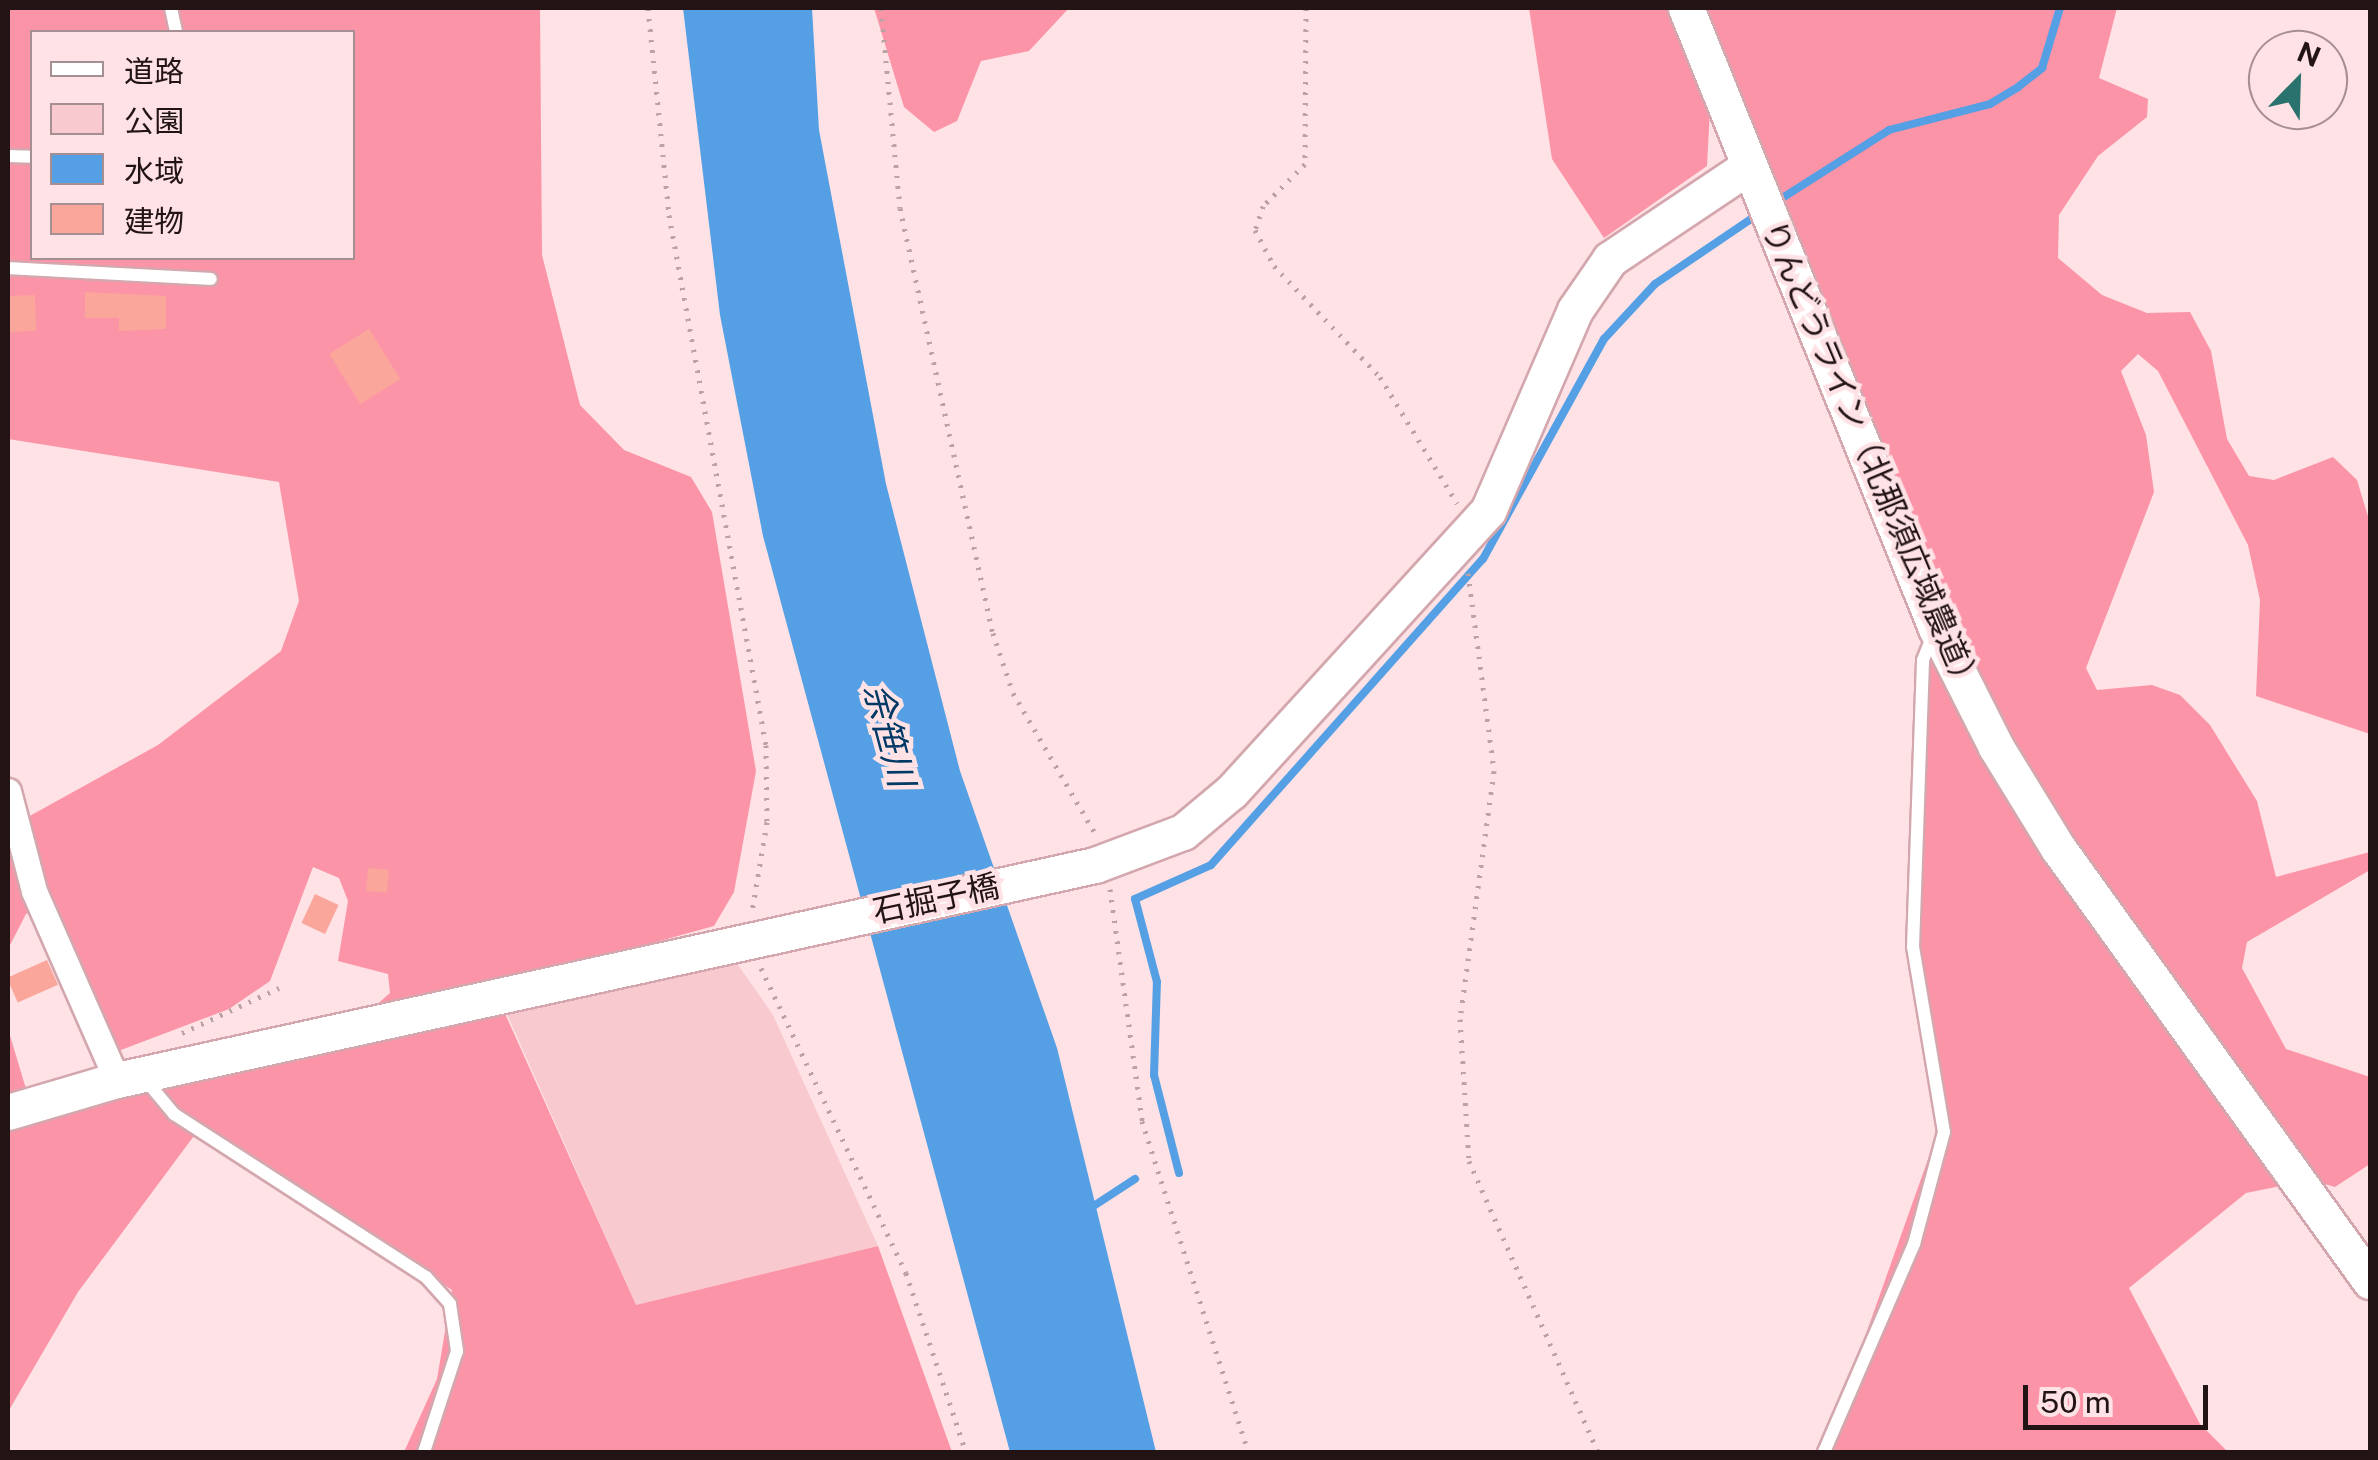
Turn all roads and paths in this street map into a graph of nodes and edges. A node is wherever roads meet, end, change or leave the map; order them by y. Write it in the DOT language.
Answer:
graph roads {
  1 [pos="648,8"];
  2 [pos="881,8"];
  3 [pos="1306,8"];
  4 [pos="1686,8"];
  5 [pos="1749,166"];
  6 [pos="8,268"];
  7 [pos="211,278"];
  8 [pos="1469,535"];
  9 [pos="1936,628"];
  10 [pos="8,791"];
  11 [pos="1100,863"];
  12 [pos="762,937"];
  13 [pos="278,988"];
  14 [pos="166,1040"];
  15 [pos="129,1077"];
  16 [pos="8,1112"];
  17 [pos="2370,1281"];
  18 [pos="424,1452"];
  19 [pos="966,1452"];
  20 [pos="1248,1452"];
  21 [pos="1598,1452"];
  22 [pos="1824,1452"];
  1 -- 12 [label="path"];
  2 -- 11 [label="path"];
  3 -- 8 [label="path"];
  4 -- 5 [label="street, りんどうライン（北那須広域農道）"];
  5 -- 8 [label="street, 石掘子橋"];
  5 -- 9 [label="street, りんどうライン（北那須広域農道）"];
  6 -- 7 [label="lane"];
  8 -- 11 [label="street, 石掘子橋"];
  8 -- 21 [label="path"];
  9 -- 17 [label="street, りんどうライン（北那須広域農道）"];
  9 -- 22 [label="lane"];
  10 -- 15 [label="street"];
  11 -- 12 [label="street, 石掘子橋"];
  11 -- 20 [label="path"];
  12 -- 15 [label="street, 石掘子橋"];
  12 -- 19 [label="path"];
  13 -- 14 [label="path"];
  15 -- 16 [label="street, 石掘子橋"];
  15 -- 18 [label="lane"];
}
